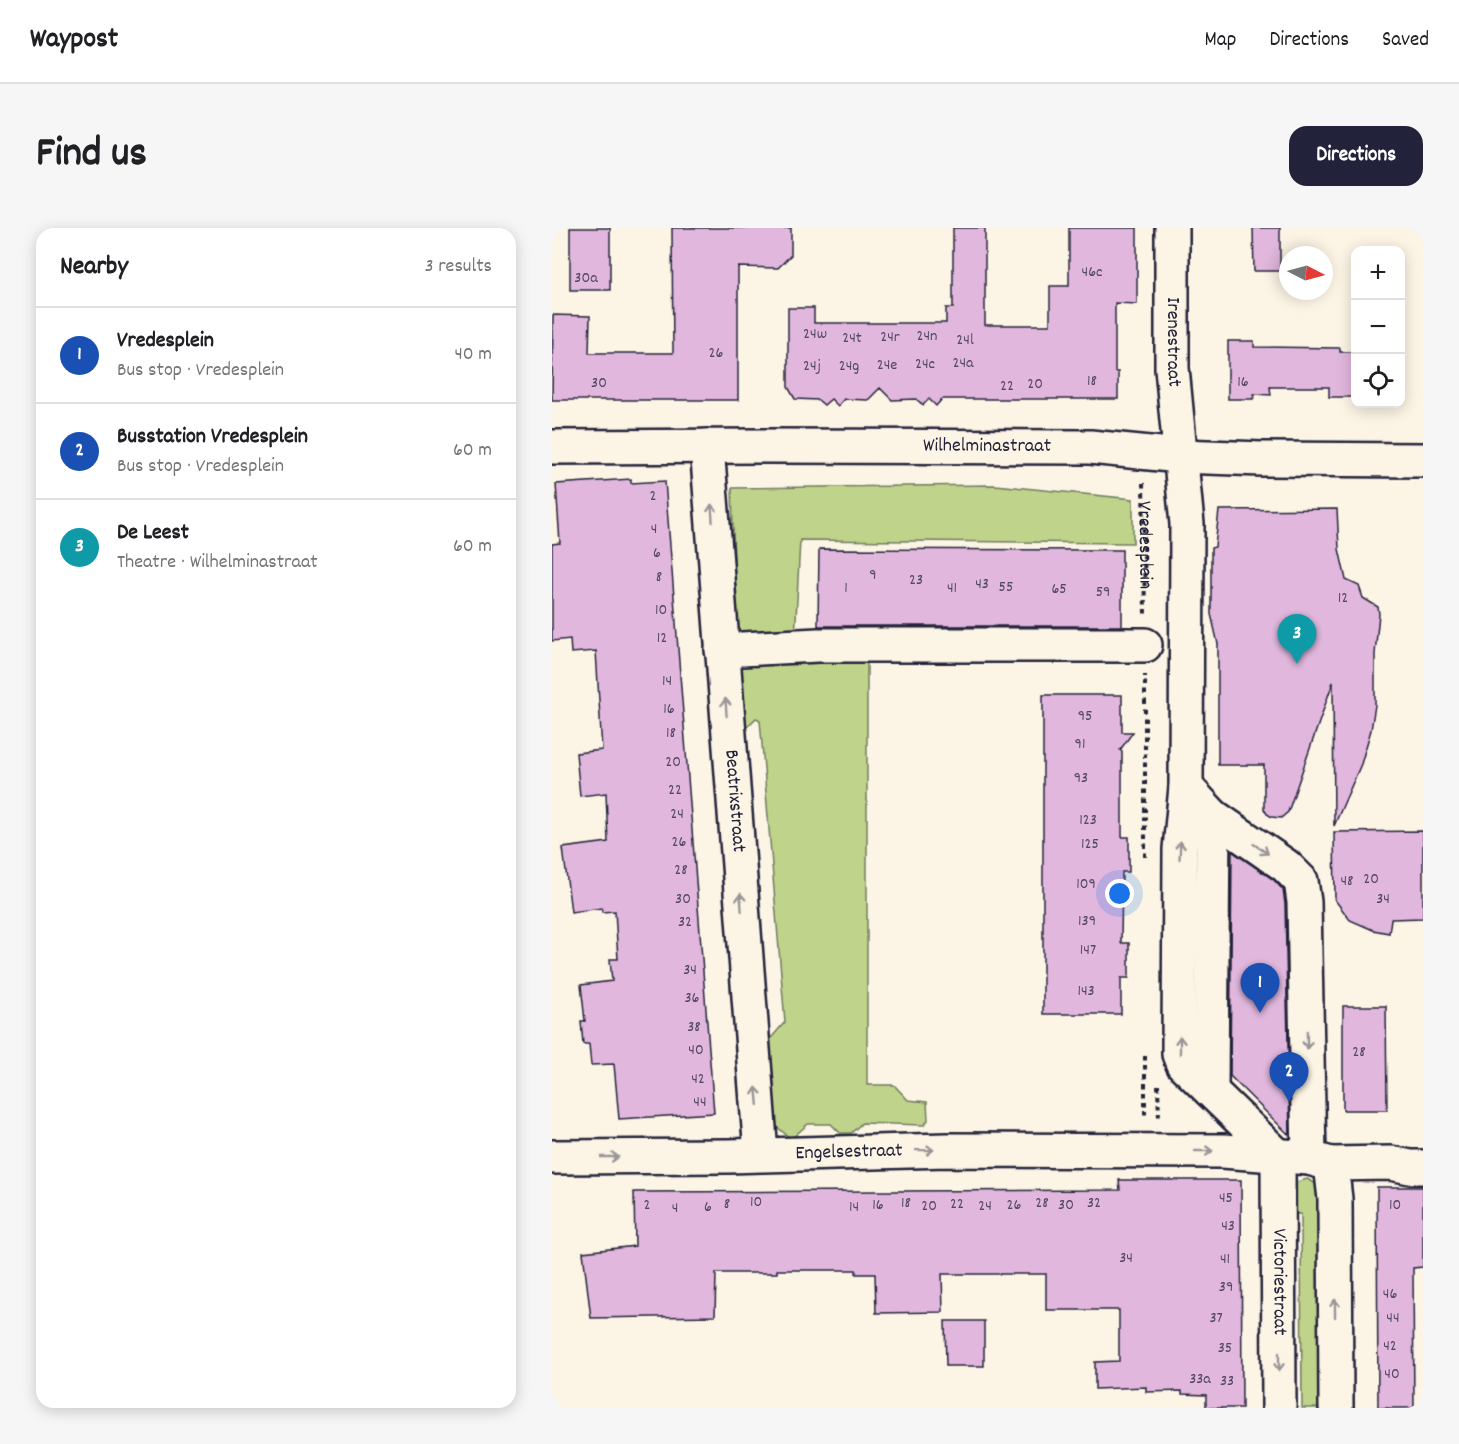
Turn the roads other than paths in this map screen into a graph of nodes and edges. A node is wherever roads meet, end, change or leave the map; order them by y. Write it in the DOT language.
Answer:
graph roads {
  1 [pos="1172,228"];
  2 [pos="707,446"];
  3 [pos="552,447"];
  4 [pos="1180,456"];
  5 [pos="1423,460"];
  6 [pos="1145,645"];
  7 [pos="722,650"];
  8 [pos="1186,787"];
  9 [pos="1213,816"];
  10 [pos="1211,1090"];
  11 [pos="761,1154"];
  12 [pos="552,1157"];
  13 [pos="1306,1160"];
  14 [pos="1423,1167"];
  15 [pos="1279,1408"];
  16 [pos="1336,1408"];
  1 -- 4 [label="street, Irenestraat"];
  2 -- 3 [label="street, Wilhelminastraat"];
  2 -- 4 [label="street, Wilhelminastraat"];
  7 -- 2 [label="street, Beatrixstraat, one-way"];
  4 -- 5 [label="street, Wilhelminastraat"];
  4 -- 8 [label="street"];
  6 -- 7 [label="street"];
  11 -- 7 [label="street, Beatrixstraat, one-way"];
  8 -- 9 [label="street"];
  10 -- 8 [label="street, one-way"];
  9 -- 10 [label="street"];
  9 -- 13 [label="street, one-way"];
  10 -- 13 [label="street"];
  12 -- 11 [label="street, Engelsestraat, one-way"];
  11 -- 13 [label="street, Engelsestraat, one-way"];
  13 -- 14 [label="street"];
  13 -- 15 [label="street, Victoriestraat, one-way"];
  16 -- 13 [label="street, one-way"];
}
